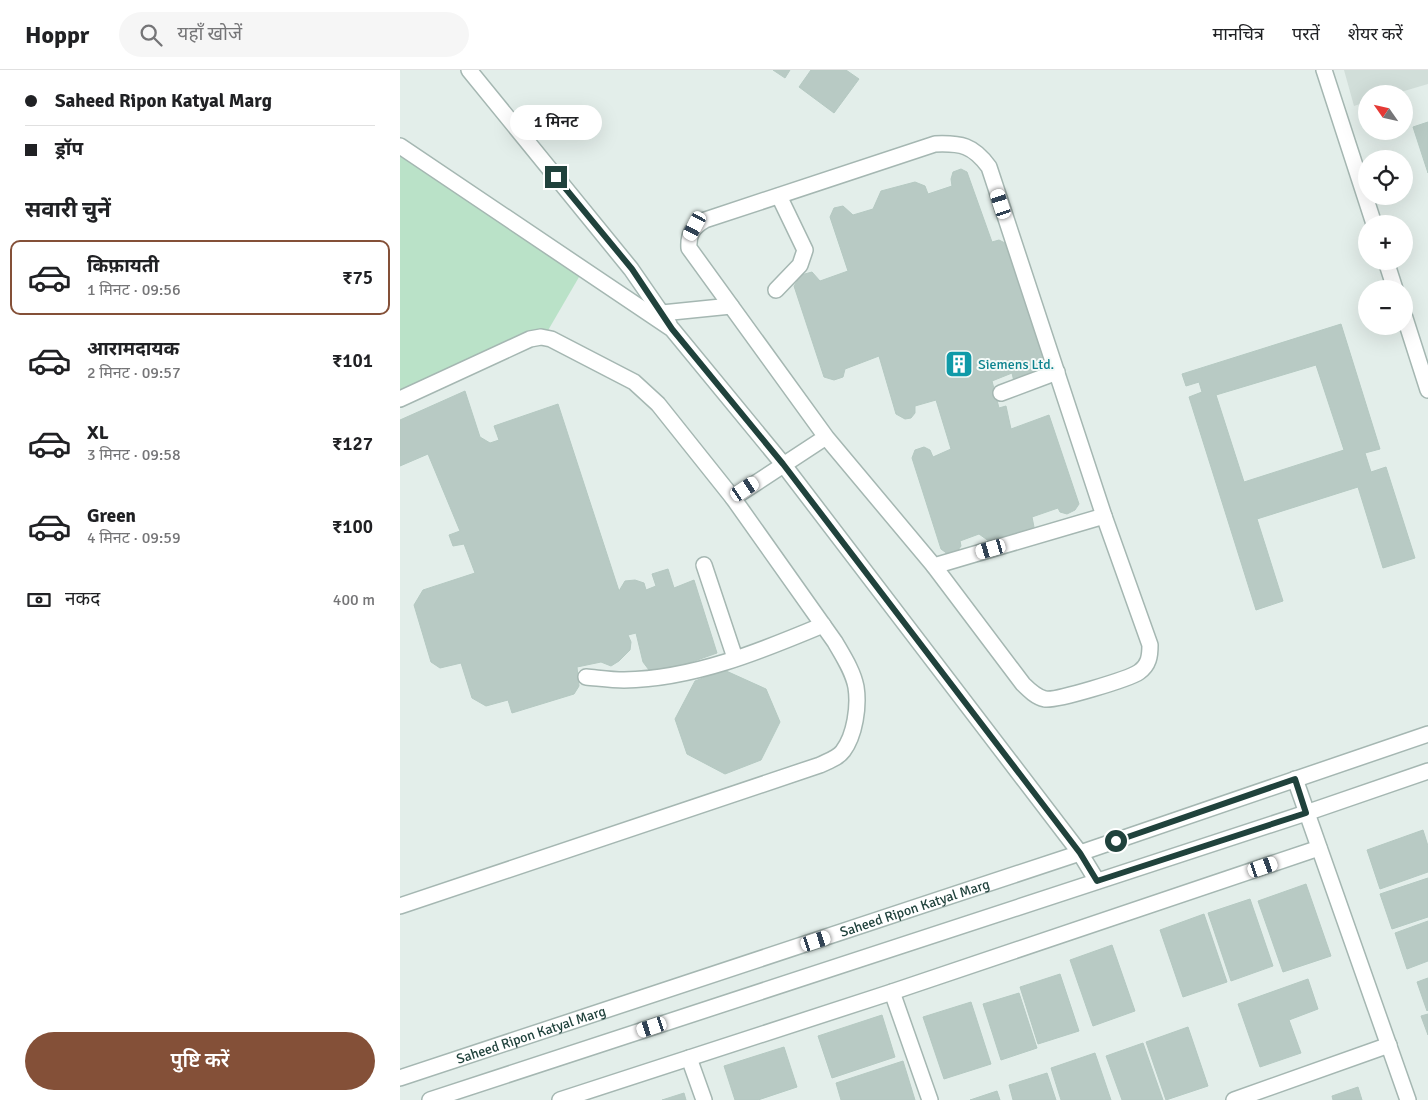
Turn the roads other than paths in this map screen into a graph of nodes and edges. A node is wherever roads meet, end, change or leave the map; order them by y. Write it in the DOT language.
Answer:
graph roads {
  1 [pos="469,70"];
  2 [pos="1324,70"];
  3 [pos="400,146"];
  4 [pos="779,196"];
  5 [pos="1371,215"];
  6 [pos="776,290"];
  7 [pos="731,306"];
  8 [pos="662,313"];
  9 [pos="672,329"];
  10 [pos="1410,335"];
  11 [pos="1057,372"];
  12 [pos="1428,390"];
  13 [pos="1001,393"];
  14 [pos="400,399"];
  15 [pos="826,437"];
  16 [pos="783,464"];
  17 [pos="733,498"];
  18 [pos="1104,516"];
  19 [pos="704,565"];
  20 [pos="934,566"];
  21 [pos="823,625"];
  22 [pos="736,658"];
  23 [pos="586,677"];
  24 [pos="1428,734"];
  25 [pos="1428,771"];
  26 [pos="1295,779"];
  27 [pos="1306,813"];
  28 [pos="1319,848"];
  29 [pos="1080,853"];
  30 [pos="1097,881"];
  31 [pos="400,906"];
  32 [pos="892,992"];
  33 [pos="1389,1045"];
  34 [pos="689,1058"];
  35 [pos="400,1078"];
  36 [pos="430,1100"];
  37 [pos="560,1100"];
  38 [pos="704,1100"];
  39 [pos="930,1100"];
  40 [pos="1234,1100"];
  41 [pos="1408,1100"];
  1 -- 8 [label="street"];
  2 -- 5 [label="street"];
  3 -- 9 [label="street"];
  4 -- 6 [label="street"];
  4 -- 7 [label="street"];
  4 -- 11 [label="street"];
  7 -- 8 [label="street"];
  7 -- 15 [label="street"];
  8 -- 9 [label="street"];
  9 -- 16 [label="street"];
  10 -- 12 [label="street"];
  11 -- 13 [label="street"];
  11 -- 18 [label="street"];
  14 -- 17 [label="street"];
  15 -- 16 [label="street"];
  15 -- 20 [label="street"];
  16 -- 17 [label="street"];
  16 -- 29 [label="street"];
  17 -- 21 [label="street"];
  18 -- 20 [label="street"];
  18 -- 20 [label="street"];
  19 -- 22 [label="street"];
  21 -- 22 [label="street"];
  21 -- 31 [label="street"];
  22 -- 23 [label="street"];
  24 -- 26 [label="street, Saheed Ripon Katyal Marg"];
  25 -- 27 [label="street"];
  26 -- 27 [label="street"];
  26 -- 29 [label="street, Saheed Ripon Katyal Marg"];
  27 -- 28 [label="street"];
  27 -- 30 [label="street"];
  28 -- 32 [label="street"];
  28 -- 33 [label="street"];
  29 -- 30 [label="street"];
  29 -- 35 [label="street, Saheed Ripon Katyal Marg"];
  30 -- 36 [label="street"];
  32 -- 34 [label="street"];
  32 -- 39 [label="street"];
  33 -- 40 [label="street"];
  33 -- 41 [label="street"];
  34 -- 37 [label="street"];
  34 -- 38 [label="street"];
}
